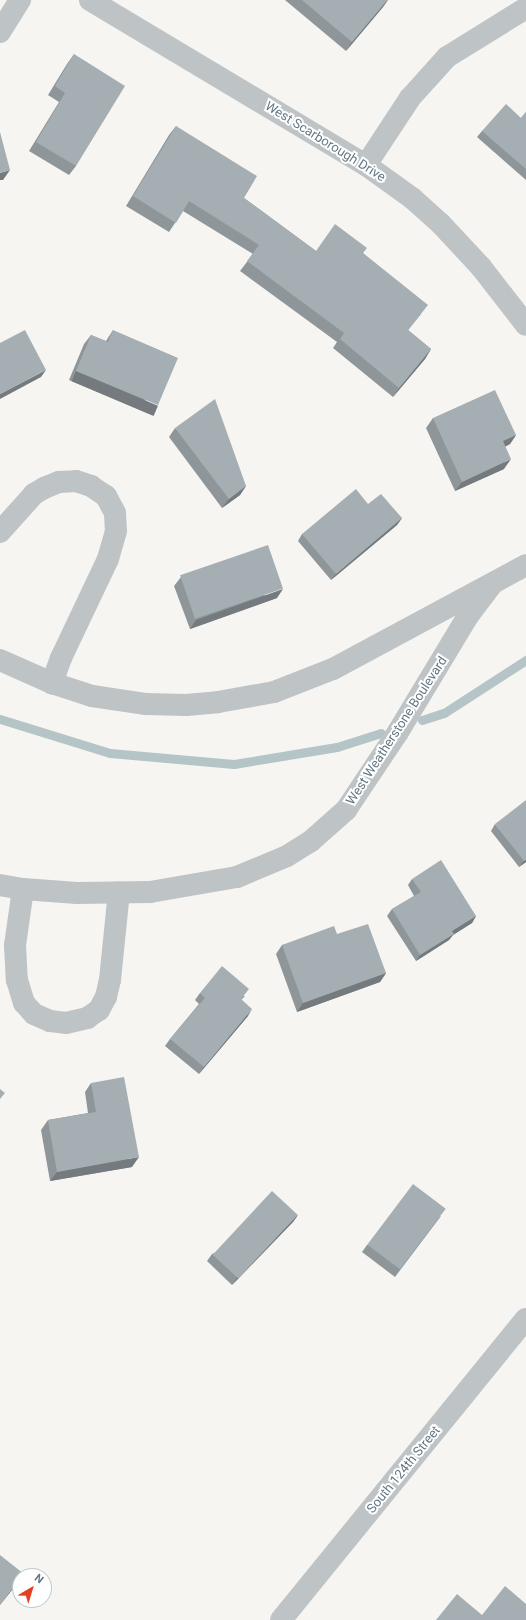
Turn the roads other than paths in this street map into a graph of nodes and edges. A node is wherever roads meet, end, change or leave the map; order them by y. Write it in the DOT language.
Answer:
graph roads {
  1 [pos="20,0"];
  2 [pos="90,0"];
  3 [pos="526,8"];
  4 [pos="0,32"];
  5 [pos="366,165"];
  6 [pos="526,325"];
  7 [pos="0,532"];
  8 [pos="526,565"];
  9 [pos="491,584"];
  10 [pos="0,660"];
  11 [pos="52,683"];
  12 [pos="0,884"];
  13 [pos="23,889"];
  14 [pos="119,892"];
  15 [pos="526,1319"];
  16 [pos="281,1620"];
  1 -- 4 [label="street"];
  2 -- 5 [label="street, West Scarborough Drive"];
  3 -- 5 [label="street"];
  5 -- 6 [label="street, West Scarborough Drive"];
  7 -- 11 [label="street"];
  8 -- 9 [label="street, West Weatherstone Boulevard"];
  9 -- 11 [label="street, West Weatherstone Boulevard"];
  9 -- 14 [label="street, West Weatherstone Boulevard"];
  10 -- 11 [label="street, West Weatherstone Boulevard"];
  12 -- 13 [label="street, West Weatherstone Boulevard"];
  13 -- 14 [label="street, West Weatherstone Boulevard"];
  13 -- 14 [label="street"];
  15 -- 16 [label="street, South 124th Street"];
}
